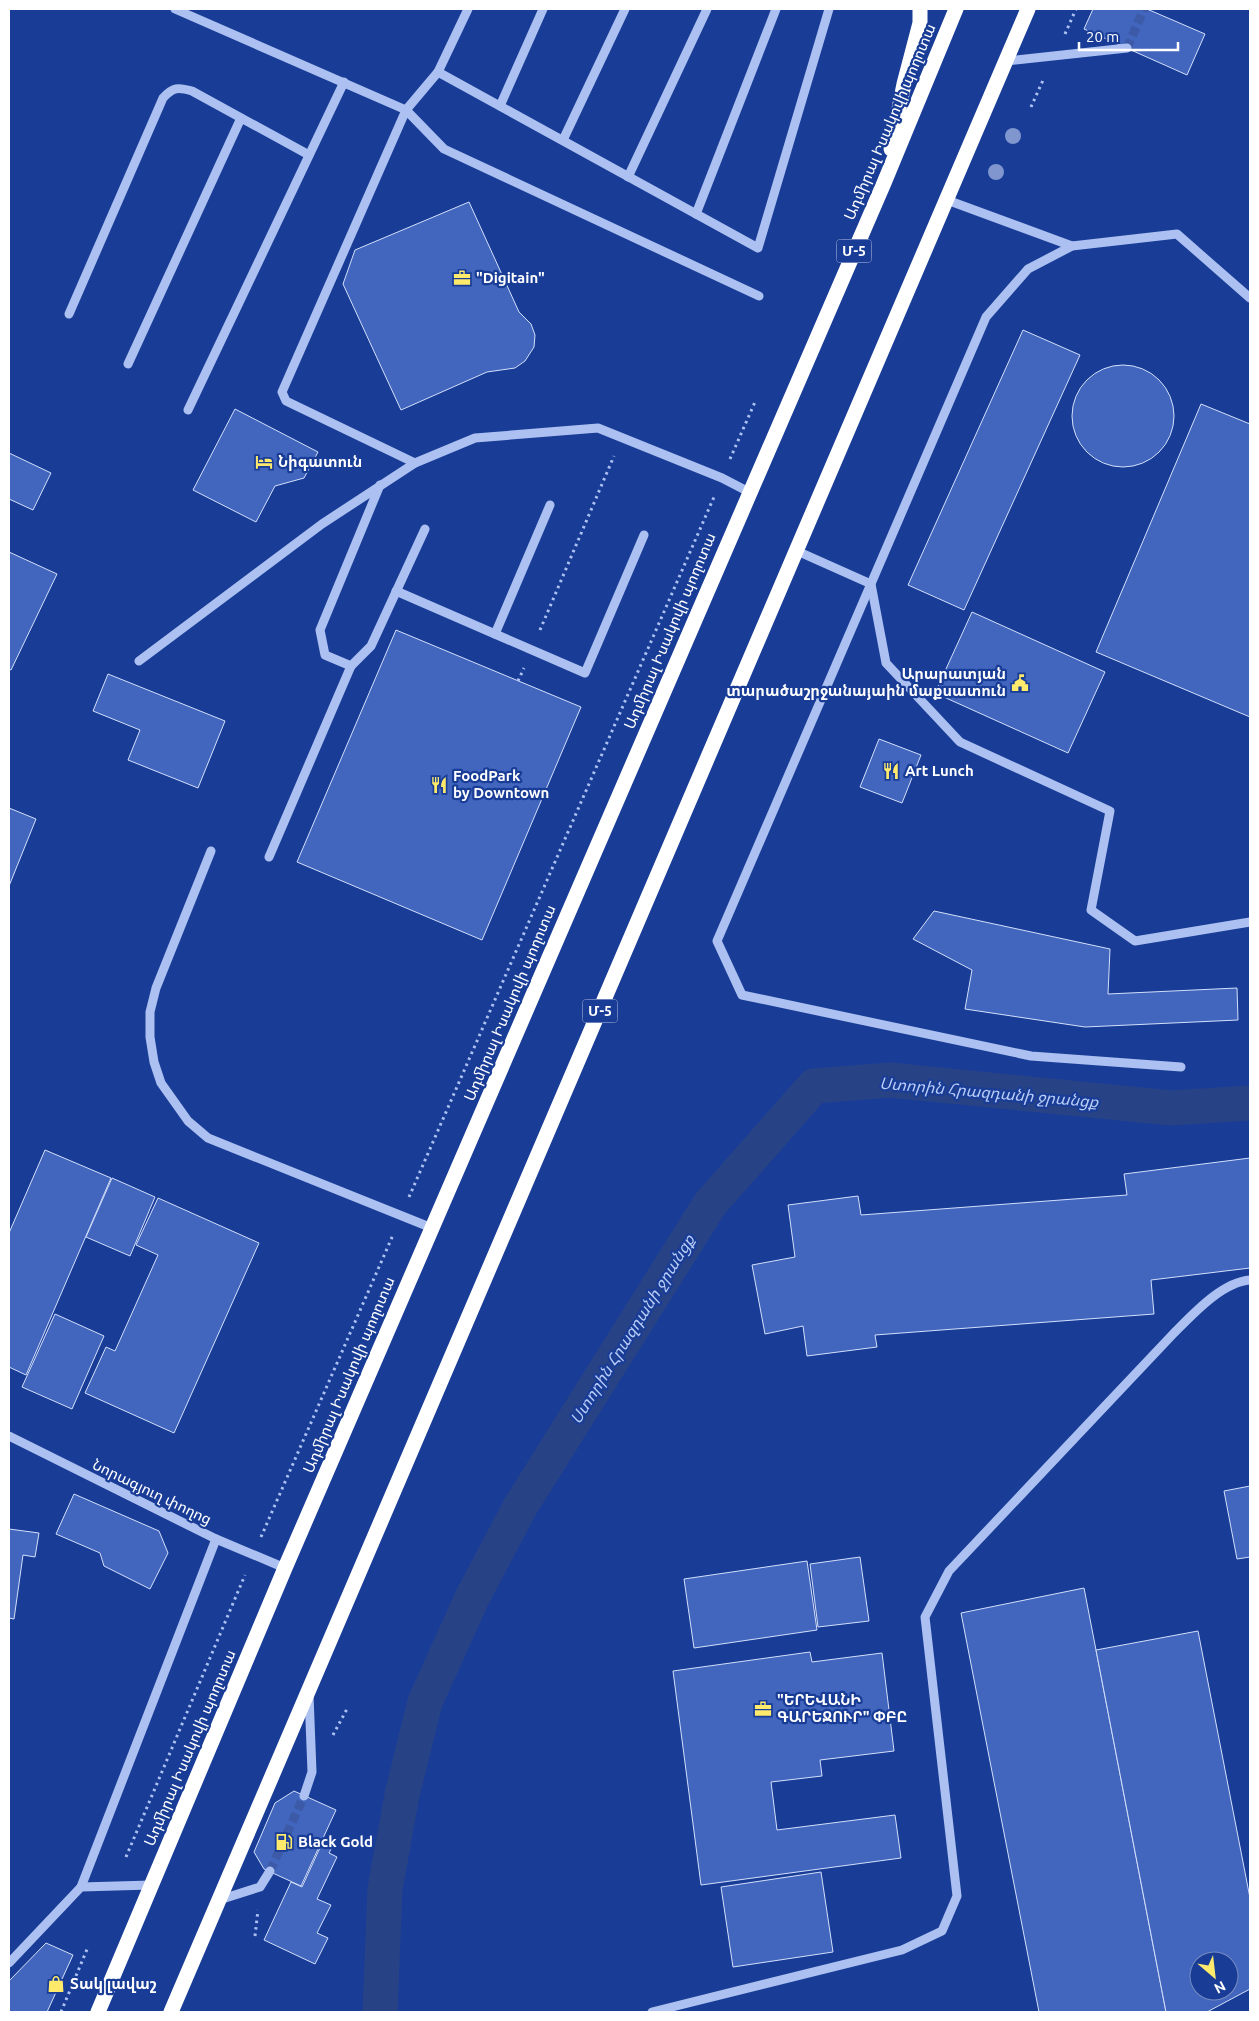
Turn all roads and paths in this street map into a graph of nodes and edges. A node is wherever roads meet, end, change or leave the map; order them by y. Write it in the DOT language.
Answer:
graph roads {
  1 [pos="174,9"];
  2 [pos="468,9"];
  3 [pos="543,9"];
  4 [pos="625,9"];
  5 [pos="707,9"];
  6 [pos="776,9"];
  7 [pos="829,9"];
  8 [pos="920,9"];
  9 [pos="956,9"];
  10 [pos="1028,9"];
  11 [pos="1126,48"];
  12 [pos="1006,61"];
  13 [pos="438,72"];
  14 [pos="344,82"];
  15 [pos="500,106"];
  16 [pos="406,110"];
  17 [pos="241,118"];
  18 [pos="563,140"];
  19 [pos="309,155"];
  20 [pos="628,177"];
  21 [pos="884,183"];
  22 [pos="947,200"];
  23 [pos="696,214"];
  24 [pos="1072,246"];
  25 [pos="759,296"];
  26 [pos="1250,298"];
  27 [pos="69,314"];
  28 [pos="128,364"];
  29 [pos="755,402"];
  30 [pos="188,410"];
  31 [pos="415,462"];
  32 [pos="609,468"];
  33 [pos="722,478"];
  34 [pos="380,485"];
  35 [pos="749,492"];
  36 [pos="550,505"];
  37 [pos="425,529"];
  38 [pos="644,535"];
  39 [pos="797,551"];
  40 [pos="871,584"];
  41 [pos="396,591"];
  42 [pos="495,634"];
  43 [pos="532,650"];
  44 [pos="140,662"];
  45 [pos="351,666"];
  46 [pos="518,681"];
  47 [pos="211,851"];
  48 [pos="269,857"];
  49 [pos="1250,922"];
  50 [pos="1181,1067"];
  51 [pos="401,1216"];
  52 [pos="432,1228"];
  53 [pos="1250,1280"];
  54 [pos="9,1436"];
  55 [pos="216,1539"];
  56 [pos="254,1554"];
  57 [pos="285,1568"];
  58 [pos="309,1689"];
  59 [pos="304,1796"];
  60 [pos="126,1857"];
  61 [pos="270,1871"];
  62 [pos="151,1885"];
  63 [pos="81,1887"];
  64 [pos="218,1900"];
  65 [pos="88,1947"];
  66 [pos="9,1962"];
  67 [pos="61,2012"];
  68 [pos="98,2012"];
  69 [pos="171,2012"];
  70 [pos="652,2012"];
  1 -- 14 [label="street"];
  2 -- 13 [label="street"];
  3 -- 15 [label="street"];
  4 -- 18 [label="street"];
  5 -- 20 [label="street"];
  6 -- 23 [label="street"];
  7 -- 23 [label="street"];
  8 -- 21 [label="highway"];
  9 -- 21 [label="highway, Ադմիրալ Իսակովի պողոտա / Մ-5"];
  10 -- 12 [label="highway, Մ-5"];
  11 -- 12 [label="street"];
  12 -- 22 [label="highway, Մ-5"];
  13 -- 15 [label="street"];
  13 -- 16 [label="street"];
  14 -- 16 [label="street"];
  14 -- 19 [label="street"];
  15 -- 18 [label="street"];
  16 -- 25 [label="street"];
  16 -- 31 [label="street"];
  17 -- 19 [label="street"];
  17 -- 27 [label="street"];
  17 -- 28 [label="street"];
  18 -- 20 [label="street"];
  19 -- 30 [label="street"];
  20 -- 23 [label="street"];
  21 -- 35 [label="highway, Ադմիրալ Իսակովի պողոտա / Մ-5"];
  22 -- 24 [label="street"];
  22 -- 39 [label="highway, Մ-5"];
  24 -- 26 [label="street"];
  24 -- 40 [label="street"];
  29 -- 33 [label="path"];
  31 -- 33 [label="street"];
  31 -- 34 [label="street"];
  32 -- 43 [label="path"];
  33 -- 35 [label="street"];
  33 -- 51 [label="path"];
  34 -- 44 [label="street"];
  34 -- 45 [label="street"];
  35 -- 52 [label="highway, Ադմիրալ Իսակովի պողոտա / Մ-5"];
  36 -- 42 [label="street"];
  37 -- 41 [label="street"];
  38 -- 43 [label="street"];
  39 -- 40 [label="street"];
  39 -- 58 [label="highway, Մ-5"];
  40 -- 49 [label="street"];
  40 -- 50 [label="street"];
  41 -- 42 [label="street"];
  41 -- 45 [label="street"];
  42 -- 43 [label="street"];
  43 -- 46 [label="path"];
  45 -- 48 [label="street"];
  47 -- 51 [label="street"];
  51 -- 52 [label="street"];
  51 -- 56 [label="path"];
  52 -- 57 [label="highway, Ադմիրալ Իսակովի պողոտա / Մ-5"];
  53 -- 70 [label="street"];
  54 -- 55 [label="street, Նորագյուղ փողոց"];
  55 -- 56 [label="street, Նորագյուղ փողոց"];
  55 -- 63 [label="street"];
  56 -- 57 [label="street, Նորագյուղ փողոց"];
  56 -- 60 [label="path"];
  57 -- 62 [label="highway, Ադմիրալ Իսակովի պողոտա / Մ-5"];
  58 -- 59 [label="street"];
  58 -- 64 [label="highway, Մ-5"];
  61 -- 64 [label="street"];
  62 -- 63 [label="street"];
  62 -- 68 [label="highway, Ադմիրալ Իսակովի պողոտա / Մ-5"];
  63 -- 66 [label="street"];
  64 -- 69 [label="highway, Մ-5"];
  65 -- 67 [label="path"];
}
